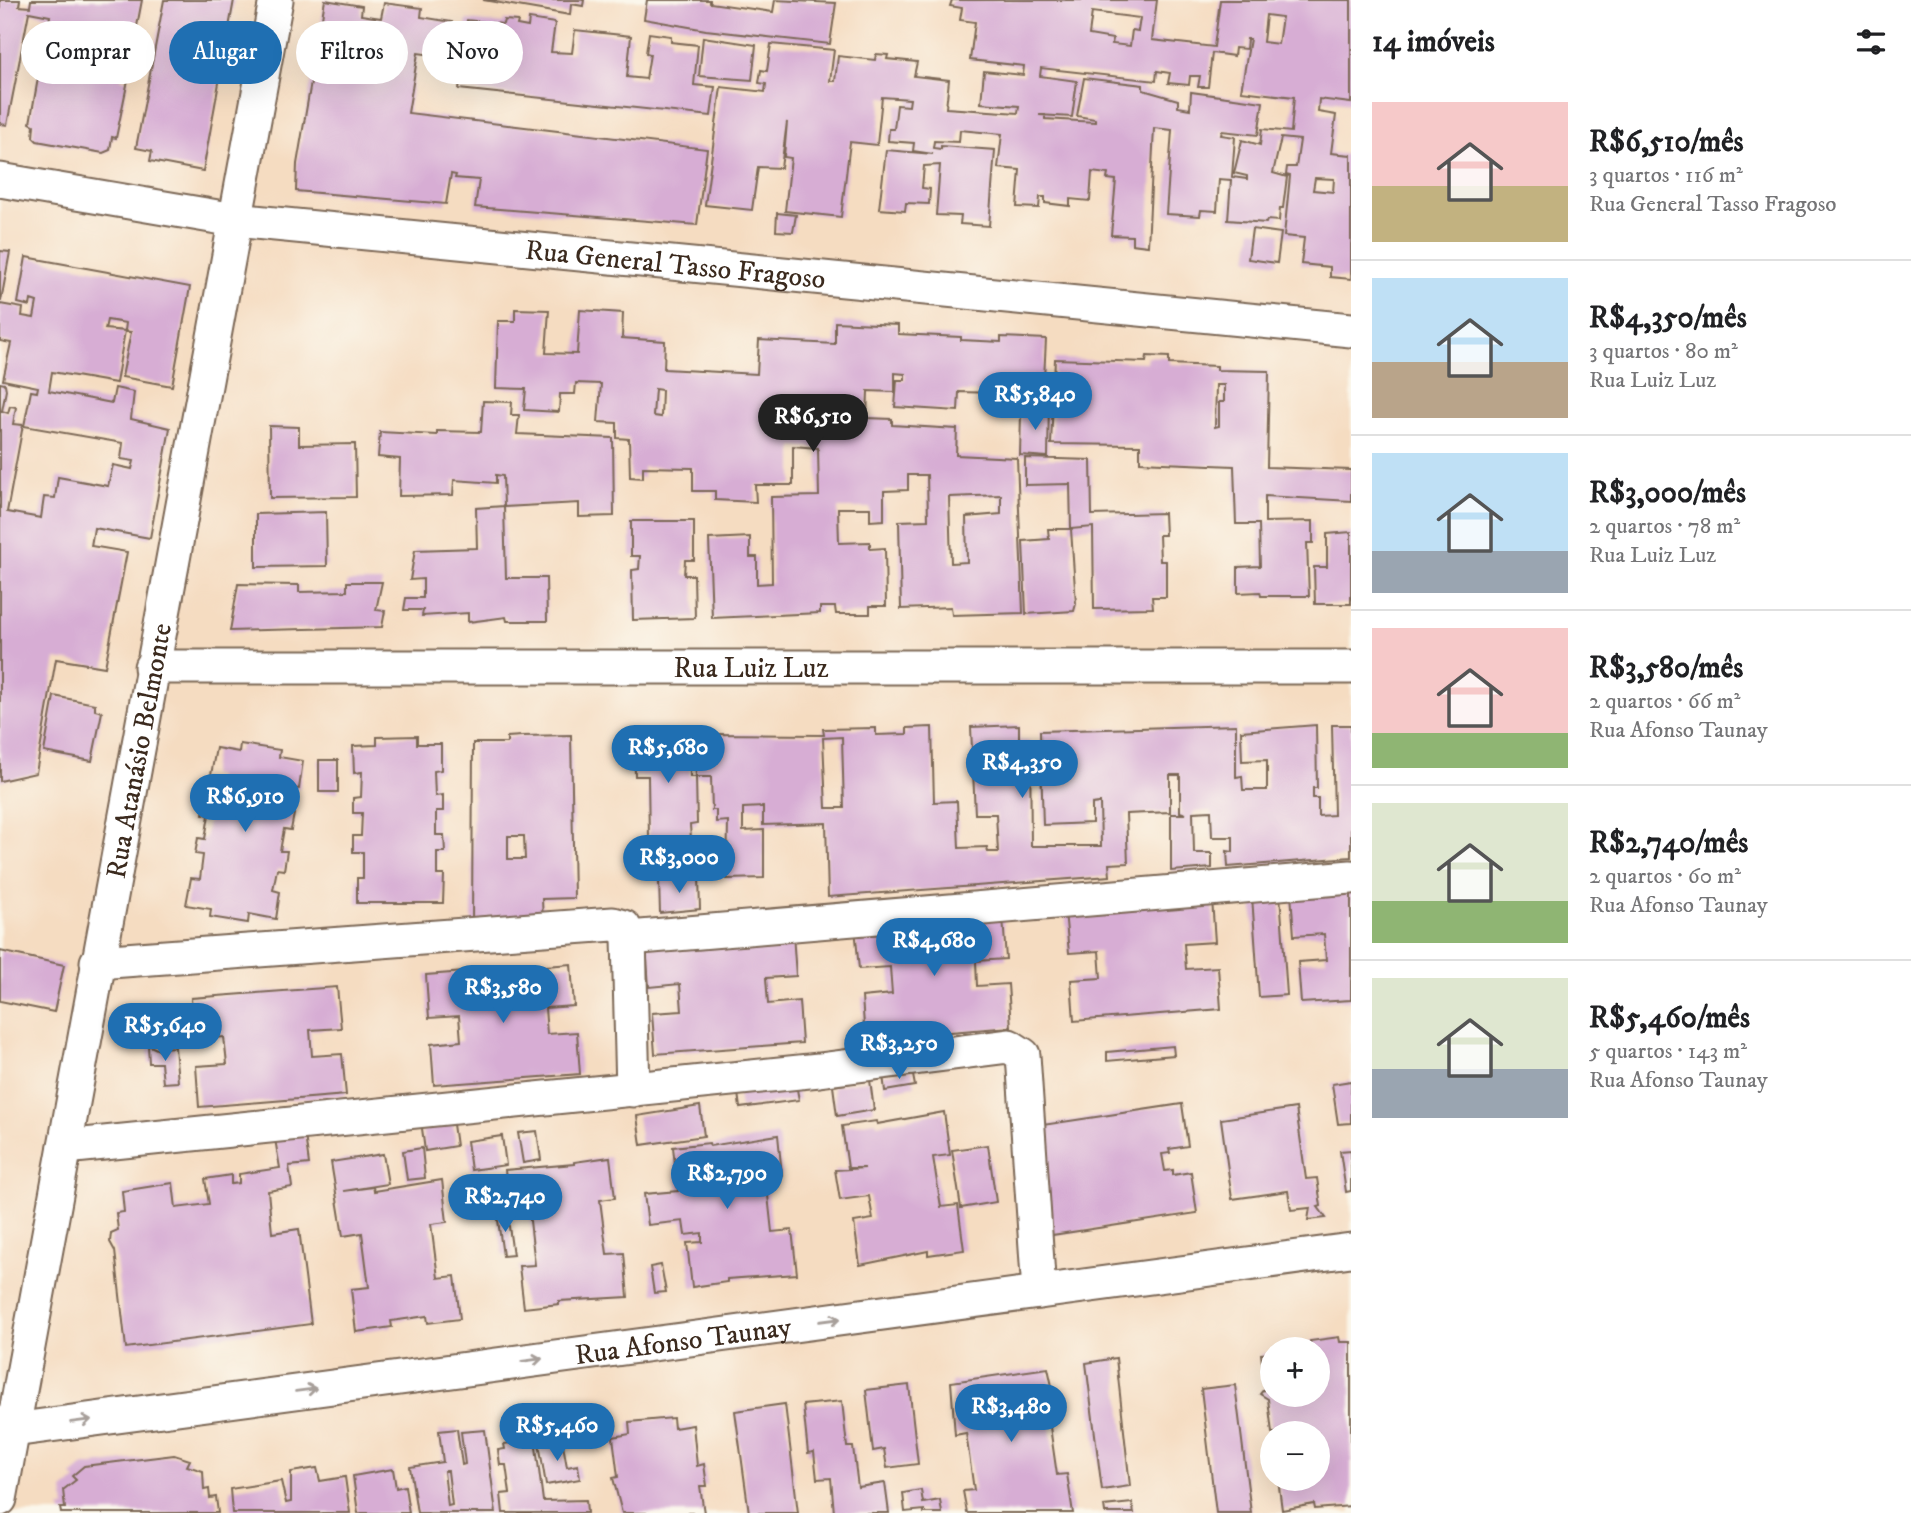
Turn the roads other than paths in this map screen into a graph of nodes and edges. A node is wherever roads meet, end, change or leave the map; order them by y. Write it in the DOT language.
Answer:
graph roads {
  1 [pos="276,0"];
  2 [pos="0,180"];
  3 [pos="235,220"];
  4 [pos="1351,330"];
  5 [pos="151,667"];
  6 [pos="1351,667"];
  7 [pos="1351,877"];
  8 [pos="629,938"];
  9 [pos="97,962"];
  10 [pos="633,1090"];
  11 [pos="65,1147"];
  12 [pos="1351,1250"];
  13 [pos="1039,1292"];
  14 [pos="13,1430"];
  15 [pos="0,1499"];
  1 -- 3 [label="street, Rua Atanásio Belmonte"];
  2 -- 3 [label="street, Rua General Tasso Fragoso"];
  3 -- 4 [label="street, Rua General Tasso Fragoso"];
  3 -- 5 [label="street, Rua Atanásio Belmonte"];
  5 -- 6 [label="street, Rua Luiz Luz"];
  5 -- 9 [label="street, Rua Atanásio Belmonte"];
  7 -- 8 [label="street"];
  8 -- 9 [label="street"];
  8 -- 10 [label="street"];
  9 -- 11 [label="street, Rua Atanásio Belmonte"];
  10 -- 11 [label="street"];
  10 -- 13 [label="street"];
  11 -- 14 [label="street, Rua Atanásio Belmonte"];
  12 -- 13 [label="street, Rua Afonso Taunay"];
  14 -- 13 [label="street, Rua Afonso Taunay, one-way"];
  14 -- 15 [label="street, Rua Atanásio Belmonte"];
}
